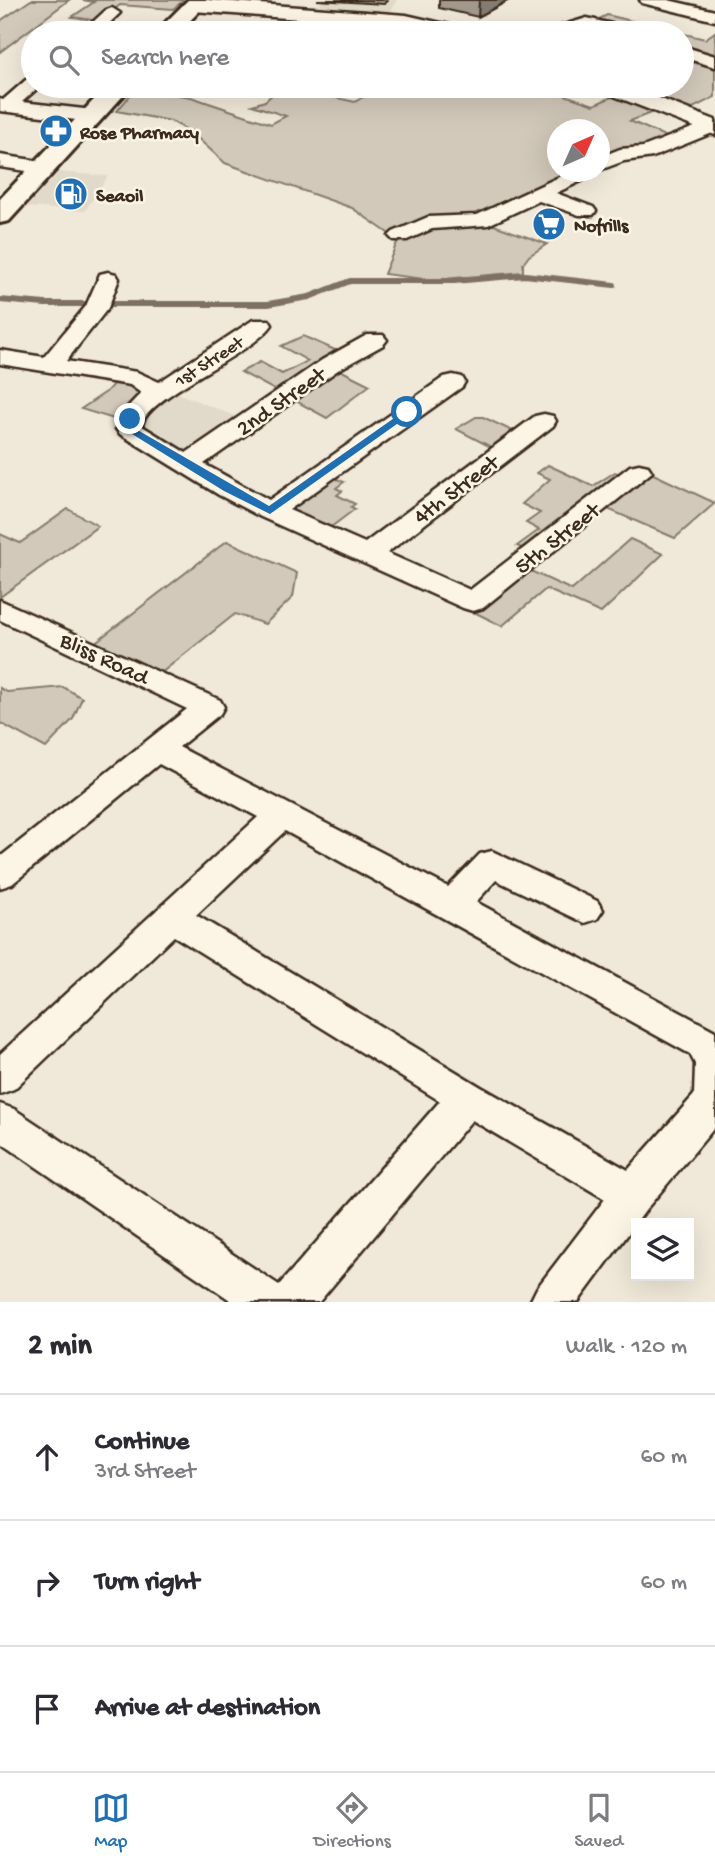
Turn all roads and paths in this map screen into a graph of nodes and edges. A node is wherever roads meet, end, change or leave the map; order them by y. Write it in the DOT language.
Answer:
graph roads {
  1 [pos="648,0"];
  2 [pos="196,3"];
  3 [pos="685,5"];
  4 [pos="112,13"];
  5 [pos="715,16"];
  6 [pos="103,21"];
  7 [pos="178,21"];
  8 [pos="406,21"];
  9 [pos="694,55"];
  10 [pos="715,62"];
  11 [pos="21,92"];
  12 [pos="109,98"];
  13 [pos="639,98"];
  14 [pos="4,105"];
  15 [pos="93,116"];
  16 [pos="714,128"];
  17 [pos="610,160"];
  18 [pos="0,161"];
  19 [pos="46,168"];
  20 [pos="564,182"];
  21 [pos="538,194"];
  22 [pos="586,211"];
  23 [pos="0,215"];
  24 [pos="400,236"];
  25 [pos="102,295"];
  26 [pos="261,325"];
  27 [pos="375,340"];
  28 [pos="0,357"];
  29 [pos="51,364"];
  30 [pos="453,382"];
  31 [pos="154,394"];
  32 [pos="544,421"];
  33 [pos="187,464"];
  34 [pos="639,472"];
  35 [pos="270,511"];
  36 [pos="366,556"];
  37 [pos="0,609"];
  38 [pos="157,749"];
  39 [pos="281,815"];
  40 [pos="0,875"];
  41 [pos="452,905"];
  42 [pos="585,910"];
  43 [pos="171,917"];
  44 [pos="712,1051"];
  45 [pos="0,1078"];
  46 [pos="467,1098"];
  47 [pos="0,1121"];
  48 [pos="633,1194"];
  49 [pos="269,1302"];
  50 [pos="292,1302"];
  51 [pos="552,1302"];
  1 -- 3 [label="street"];
  2 -- 7 [label="main road"];
  2 -- 8 [label="street"];
  3 -- 5 [label="street"];
  4 -- 6 [label="street"];
  9 -- 10 [label="street"];
  11 -- 14 [label="street"];
  12 -- 15 [label="main road"];
  13 -- 16 [label="street"];
  14 -- 15 [label="street"];
  15 -- 19 [label="main road"];
  16 -- 17 [label="street"];
  18 -- 19 [label="street"];
  19 -- 23 [label="main road"];
  20 -- 21 [label="street"];
  21 -- 22 [label="street"];
  21 -- 24 [label="street"];
  25 -- 29 [label="street"];
  26 -- 31 [label="street, 1st Street"];
  27 -- 33 [label="street, 2nd Street"];
  28 -- 29 [label="street"];
  29 -- 31 [label="street"];
  30 -- 35 [label="street"];
  31 -- 33 [label="street, 1st Street"];
  32 -- 36 [label="street, 4th Street"];
  33 -- 35 [label="street"];
  34 -- 36 [label="street, 5th Street"];
  35 -- 36 [label="street"];
  37 -- 38 [label="street, Bliss Road"];
  38 -- 39 [label="street"];
  38 -- 40 [label="street"];
  39 -- 41 [label="street"];
  39 -- 43 [label="street"];
  41 -- 42 [label="street"];
  41 -- 44 [label="street"];
  43 -- 45 [label="street"];
  43 -- 46 [label="street"];
  44 -- 48 [label="street"];
  46 -- 48 [label="street"];
  46 -- 50 [label="street"];
  47 -- 49 [label="street"];
  48 -- 51 [label="street"];
}
